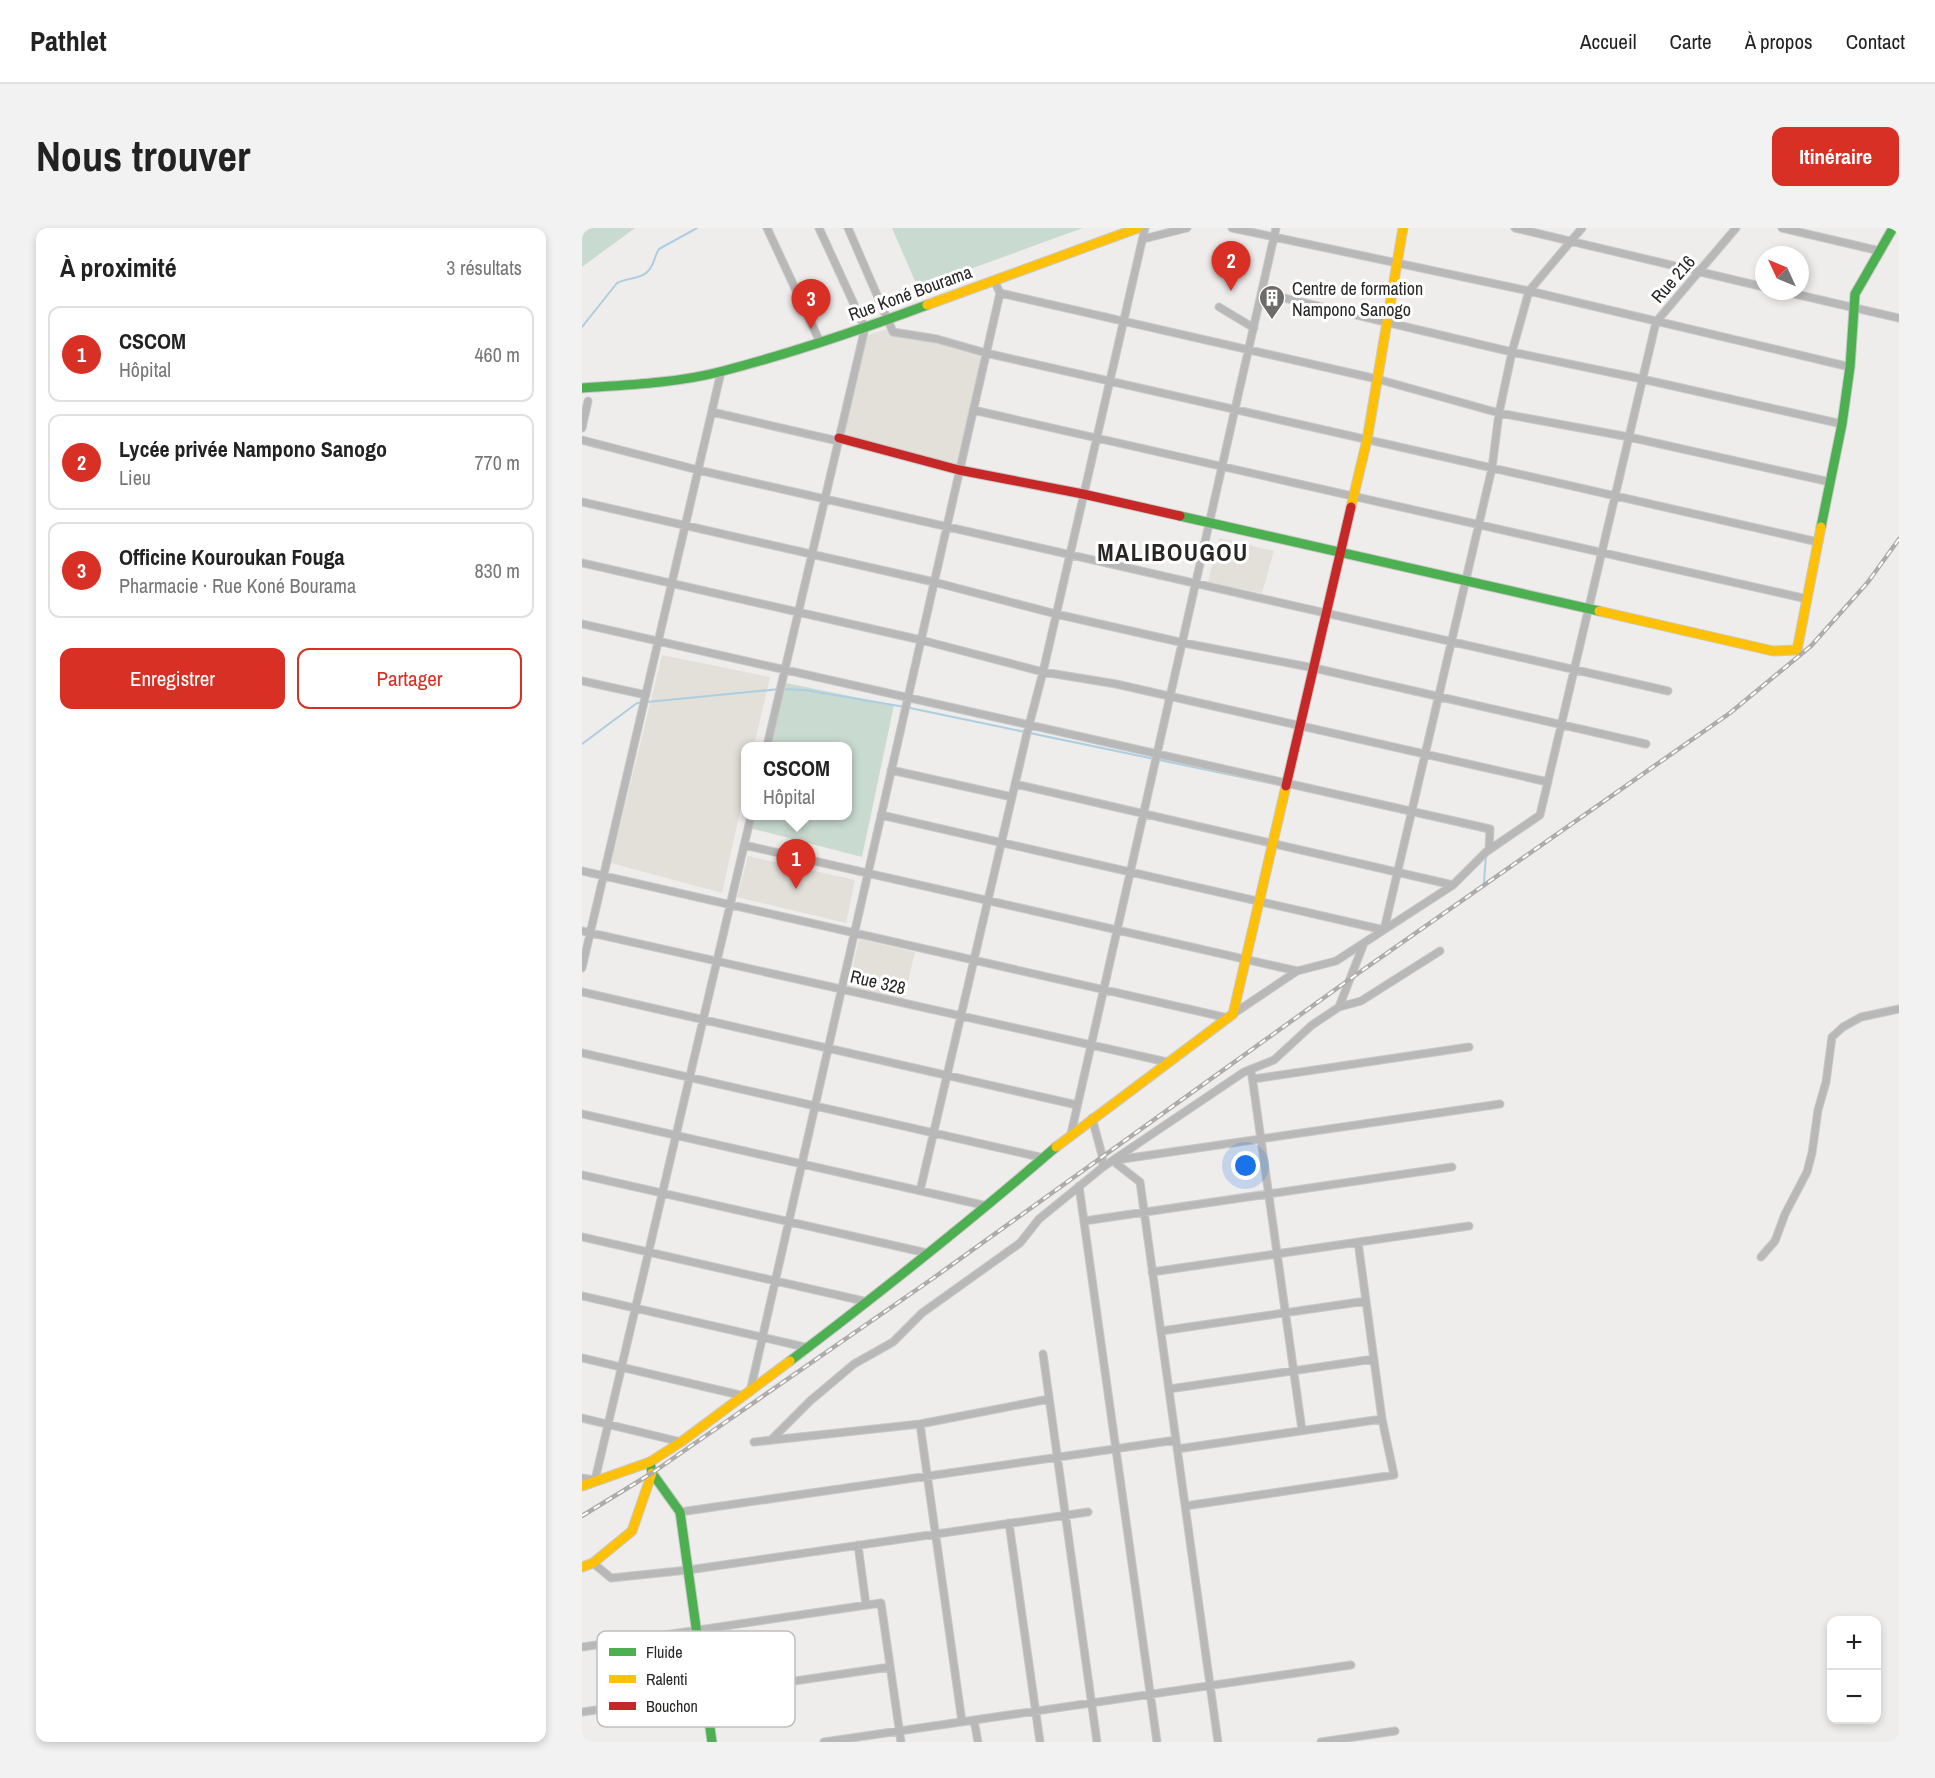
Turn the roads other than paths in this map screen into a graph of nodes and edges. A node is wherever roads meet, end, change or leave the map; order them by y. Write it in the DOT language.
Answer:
graph roads {
  1 [pos="767,228"];
  2 [pos="819,228"];
  3 [pos="848,228"];
  4 [pos="1138,228"];
  5 [pos="1145,228"];
  6 [pos="1187,228"];
  7 [pos="1232,228"];
  8 [pos="1403,228"];
  9 [pos="1515,228"];
  10 [pos="1582,228"];
  11 [pos="1736,228"];
  12 [pos="1782,228"];
  13 [pos="1816,228"];
  14 [pos="1893,228"];
  15 [pos="1276,232"];
  16 [pos="1811,235"];
  17 [pos="1143,238"];
  18 [pos="1571,241"];
  19 [pos="1880,251"];
  20 [pos="1396,263"];
  21 [pos="1699,271"];
  22 [pos="993,279"];
  23 [pos="1755,285"];
  24 [pos="1529,291"];
  25 [pos="1263,292"];
  26 [pos="999,293"];
  27 [pos="1809,297"];
  28 [pos="1220,307"];
  29 [pos="1854,308"];
  30 [pos="888,318"];
  31 [pos="1899,318"];
  32 [pos="1124,321"];
  33 [pos="1387,321"];
  34 [pos="1656,322"];
  35 [pos="864,327"];
  36 [pos="1254,328"];
  37 [pos="820,342"];
  38 [pos="1250,350"];
  39 [pos="1512,352"];
  40 [pos="986,353"];
  41 [pos="1850,367"];
  42 [pos="721,372"];
  43 [pos="1377,379"];
  44 [pos="1642,379"];
  45 [pos="1109,381"];
  46 [pos="582,388"];
  47 [pos="588,401"];
  48 [pos="973,410"];
  49 [pos="1236,410"];
  50 [pos="712,412"];
  51 [pos="1499,413"];
  52 [pos="1842,424"];
  53 [pos="582,428"];
  54 [pos="1629,437"];
  55 [pos="1096,438"];
  56 [pos="582,440"];
  57 [pos="838,440"];
  58 [pos="1367,440"];
  59 [pos="1223,466"];
  60 [pos="1492,468"];
  61 [pos="698,470"];
  62 [pos="959,470"];
  63 [pos="1830,483"];
  64 [pos="1083,494"];
  65 [pos="1354,496"];
  66 [pos="1615,496"];
  67 [pos="824,499"];
  68 [pos="582,502"];
  69 [pos="1210,523"];
  70 [pos="686,525"];
  71 [pos="1479,525"];
  72 [pos="946,527"];
  73 [pos="1818,542"];
  74 [pos="1341,553"];
  75 [pos="1602,553"];
  76 [pos="812,554"];
  77 [pos="1069,555"];
  78 [pos="582,562"];
  79 [pos="1465,581"];
  80 [pos="934,582"];
  81 [pos="672,583"];
  82 [pos="1196,584"];
  83 [pos="1807,599"];
  84 [pos="1589,609"];
  85 [pos="798,612"];
  86 [pos="1327,613"];
  87 [pos="1056,614"];
  88 [pos="582,624"];
  89 [pos="921,640"];
  90 [pos="658,641"];
  91 [pos="1451,642"];
  92 [pos="1184,643"];
  93 [pos="1314,668"];
  94 [pos="784,670"];
  95 [pos="1575,670"];
  96 [pos="1043,672"];
  97 [pos="582,681"];
  98 [pos="1668,691"];
  99 [pos="646,695"];
  100 [pos="1438,696"];
  101 [pos="1171,697"];
  102 [pos="908,698"];
  103 [pos="1562,724"];
  104 [pos="1029,726"];
  105 [pos="1301,726"];
  106 [pos="768,742"];
  107 [pos="1646,744"];
  108 [pos="1425,754"];
  109 [pos="1157,755"];
  110 [pos="891,770"];
  111 [pos="1548,782"];
  112 [pos="1016,784"];
  113 [pos="1287,784"];
  114 [pos="1012,797"];
  115 [pos="1144,813"];
  116 [pos="1411,813"];
  117 [pos="881,815"];
  118 [pos="750,820"];
  119 [pos="1273,842"];
  120 [pos="1002,843"];
  121 [pos="744,845"];
  122 [pos="1489,849"];
  123 [pos="582,871"];
  124 [pos="1398,871"];
  125 [pos="1130,872"];
  126 [pos="868,873"];
  127 [pos="603,876"];
  128 [pos="1453,885"];
  129 [pos="988,900"];
  130 [pos="1260,902"];
  131 [pos="730,905"];
  132 [pos="1117,930"];
  133 [pos="1384,930"];
  134 [pos="582,931"];
  135 [pos="590,933"];
  136 [pos="854,933"];
  137 [pos="1364,943"];
  138 [pos="1440,951"];
  139 [pos="1246,959"];
  140 [pos="974,960"];
  141 [pos="716,961"];
  142 [pos="582,968"];
  143 [pos="1297,971"];
  144 [pos="841,989"];
  145 [pos="1104,990"];
  146 [pos="582,992"];
  147 [pos="1339,1007"];
  148 [pos="1899,1009"];
  149 [pos="961,1016"];
  150 [pos="1231,1016"];
  151 [pos="703,1019"];
  152 [pos="1091,1045"];
  153 [pos="1469,1047"];
  154 [pos="828,1048"];
  155 [pos="582,1053"];
  156 [pos="1167,1062"];
  157 [pos="1251,1069"];
  158 [pos="947,1075"];
  159 [pos="689,1077"];
  160 [pos="1253,1079"];
  161 [pos="1500,1104"];
  162 [pos="1077,1105"];
  163 [pos="815,1106"];
  164 [pos="582,1114"];
  165 [pos="1092,1118"];
  166 [pos="934,1133"];
  167 [pos="1071,1134"];
  168 [pos="676,1135"];
  169 [pos="1261,1139"];
  170 [pos="1044,1158"];
  171 [pos="1113,1161"];
  172 [pos="802,1164"];
  173 [pos="1103,1167"];
  174 [pos="1452,1167"];
  175 [pos="582,1175"];
  176 [pos="1079,1186"];
  177 [pos="920,1191"];
  178 [pos="662,1193"];
  179 [pos="1269,1194"];
  180 [pos="987,1206"];
  181 [pos="1144,1212"];
  182 [pos="789,1221"];
  183 [pos="1084,1221"];
  184 [pos="1469,1226"];
  185 [pos="582,1237"];
  186 [pos="1358,1242"];
  187 [pos="649,1252"];
  188 [pos="927,1253"];
  189 [pos="1277,1254"];
  190 [pos="1761,1257"];
  191 [pos="1152,1272"];
  192 [pos="775,1280"];
  193 [pos="582,1296"];
  194 [pos="1366,1301"];
  195 [pos="868,1302"];
  196 [pos="635,1309"];
  197 [pos="1286,1313"];
  198 [pos="1161,1331"];
  199 [pos="762,1337"];
  200 [pos="809,1348"];
  201 [pos="1043,1354"];
  202 [pos="582,1358"];
  203 [pos="1374,1359"];
  204 [pos="621,1368"];
  205 [pos="1294,1371"];
  206 [pos="1169,1389"];
  207 [pos="747,1394"];
  208 [pos="1049,1399"];
  209 [pos="582,1418"];
  210 [pos="1383,1419"];
  211 [pos="608,1424"];
  212 [pos="920,1424"];
  213 [pos="1302,1430"];
  214 [pos="772,1439"];
  215 [pos="1176,1440"];
  216 [pos="681,1442"];
  217 [pos="754,1442"];
  218 [pos="1116,1448"];
  219 [pos="1177,1449"];
  220 [pos="1057,1457"];
  221 [pos="650,1462"];
  222 [pos="652,1473"];
  223 [pos="928,1476"];
  224 [pos="582,1478"];
  225 [pos="595,1480"];
  226 [pos="582,1486"];
  227 [pos="1185,1506"];
  228 [pos="680,1512"];
  229 [pos="1088,1512"];
  230 [pos="1065,1515"];
  231 [pos="1009,1523"];
  232 [pos="936,1534"];
  233 [pos="858,1545"];
  234 [pos="593,1563"];
  235 [pos="582,1567"];
  236 [pos="688,1570"];
  237 [pos="866,1605"];
  238 [pos="697,1630"];
  239 [pos="690,1631"];
  240 [pos="597,1645"];
  241 [pos="582,1647"];
  242 [pos="1351,1665"];
  243 [pos="890,1667"];
  244 [pos="795,1681"];
  245 [pos="1210,1686"];
  246 [pos="1150,1694"];
  247 [pos="1092,1703"];
  248 [pos="597,1710"];
  249 [pos="1035,1711"];
  250 [pos="582,1712"];
  251 [pos="975,1720"];
  252 [pos="962,1722"];
  253 [pos="710,1727"];
  254 [pos="899,1731"];
  255 [pos="1395,1731"];
  256 [pos="712,1742"];
  257 [pos="824,1742"];
  258 [pos="901,1742"];
  259 [pos="978,1742"];
  260 [pos="1040,1742"];
  261 [pos="1097,1742"];
  262 [pos="1157,1742"];
  263 [pos="1218,1742"];
  264 [pos="1321,1742"];
  1 -- 37 [label="street"];
  2 -- 35 [label="street"];
  3 -- 30 [label="street"];
  4 -- 22 [label="main road, Rue Koné Bourama"];
  5 -- 17 [label="street"];
  6 -- 17 [label="street"];
  7 -- 15 [label="street"];
  8 -- 20 [label="main road"];
  9 -- 18 [label="street"];
  10 -- 18 [label="street"];
  11 -- 21 [label="street, Rue 216"];
  12 -- 16 [label="street"];
  13 -- 16 [label="street"];
  14 -- 19 [label="main road"];
  15 -- 20 [label="street"];
  15 -- 25 [label="street"];
  16 -- 19 [label="street"];
  17 -- 32 [label="street"];
  18 -- 21 [label="street"];
  18 -- 24 [label="street"];
  19 -- 29 [label="main road"];
  20 -- 24 [label="street"];
  20 -- 33 [label="main road"];
  21 -- 23 [label="street"];
  21 -- 34 [label="street, Rue 216"];
  22 -- 26 [label="street"];
  22 -- 30 [label="main road, Rue Koné Bourama"];
  24 -- 34 [label="street"];
  24 -- 39 [label="street"];
  25 -- 33 [label="street"];
  25 -- 36 [label="street"];
  26 -- 32 [label="street"];
  26 -- 40 [label="street"];
  27 -- 29 [label="street"];
  28 -- 36 [label="street"];
  29 -- 31 [label="street"];
  29 -- 41 [label="main road"];
  30 -- 35 [label="main road, Rue Koné Bourama"];
  30 -- 40 [label="street"];
  32 -- 38 [label="street"];
  32 -- 45 [label="street"];
  33 -- 39 [label="street"];
  33 -- 43 [label="main road"];
  34 -- 41 [label="street"];
  34 -- 44 [label="street"];
  35 -- 37 [label="main road, Rue Koné Bourama"];
  35 -- 57 [label="street"];
  36 -- 38 [label="street"];
  37 -- 42 [label="main road, Rue Koné Bourama"];
  38 -- 43 [label="street"];
  38 -- 49 [label="street"];
  39 -- 44 [label="street"];
  39 -- 51 [label="street"];
  40 -- 45 [label="street"];
  40 -- 48 [label="street"];
  41 -- 52 [label="main road"];
  42 -- 46 [label="main road, Rue Koné Bourama"];
  42 -- 50 [label="street"];
  43 -- 51 [label="street"];
  43 -- 58 [label="main road"];
  44 -- 52 [label="street"];
  44 -- 54 [label="street"];
  45 -- 49 [label="street"];
  45 -- 55 [label="street"];
  47 -- 53 [label="street"];
  48 -- 55 [label="street"];
  48 -- 62 [label="street"];
  49 -- 58 [label="street"];
  49 -- 59 [label="street"];
  50 -- 57 [label="street"];
  50 -- 61 [label="street"];
  51 -- 54 [label="street"];
  51 -- 60 [label="street"];
  52 -- 63 [label="main road"];
  54 -- 63 [label="street"];
  54 -- 66 [label="street"];
  55 -- 59 [label="street"];
  55 -- 64 [label="street"];
  56 -- 61 [label="street"];
  57 -- 62 [label="main road"];
  57 -- 67 [label="street"];
  58 -- 60 [label="street"];
  58 -- 65 [label="main road"];
  59 -- 65 [label="street"];
  59 -- 69 [label="street"];
  60 -- 66 [label="street"];
  60 -- 71 [label="street"];
  61 -- 67 [label="street"];
  61 -- 70 [label="street"];
  62 -- 64 [label="main road"];
  62 -- 72 [label="street"];
  63 -- 73 [label="main road"];
  64 -- 69 [label="main road"];
  64 -- 77 [label="street"];
  65 -- 71 [label="street"];
  65 -- 74 [label="main road"];
  66 -- 73 [label="street"];
  66 -- 75 [label="street"];
  67 -- 72 [label="street"];
  67 -- 76 [label="street"];
  68 -- 70 [label="street"];
  69 -- 74 [label="main road"];
  69 -- 82 [label="street"];
  70 -- 76 [label="street"];
  70 -- 81 [label="street"];
  71 -- 75 [label="street"];
  71 -- 79 [label="street"];
  72 -- 77 [label="street"];
  72 -- 80 [label="street"];
  73 -- 83 [label="main road"];
  74 -- 79 [label="main road"];
  74 -- 86 [label="main road"];
  75 -- 83 [label="street"];
  75 -- 84 [label="street"];
  76 -- 80 [label="street"];
  76 -- 85 [label="street"];
  77 -- 82 [label="street"];
  77 -- 87 [label="street"];
  78 -- 81 [label="street"];
  79 -- 84 [label="main road"];
  79 -- 91 [label="street"];
  80 -- 87 [label="street"];
  80 -- 89 [label="street"];
  81 -- 85 [label="street"];
  81 -- 90 [label="street"];
  82 -- 86 [label="street"];
  82 -- 92 [label="street"];
  83 -- 84 [label="main road"];
  84 -- 95 [label="street"];
  85 -- 89 [label="street"];
  85 -- 94 [label="street"];
  86 -- 91 [label="street"];
  86 -- 93 [label="main road"];
  87 -- 92 [label="street"];
  87 -- 96 [label="street"];
  88 -- 90 [label="street"];
  89 -- 96 [label="street"];
  89 -- 102 [label="street"];
  90 -- 94 [label="street"];
  90 -- 99 [label="street"];
  91 -- 95 [label="street"];
  91 -- 100 [label="street"];
  92 -- 93 [label="street"];
  92 -- 101 [label="street"];
  93 -- 100 [label="street"];
  93 -- 105 [label="main road"];
  94 -- 102 [label="street"];
  94 -- 106 [label="street"];
  95 -- 98 [label="street"];
  95 -- 103 [label="street"];
  96 -- 101 [label="street"];
  96 -- 104 [label="street"];
  97 -- 99 [label="street"];
  99 -- 127 [label="street"];
  100 -- 103 [label="street"];
  100 -- 108 [label="street"];
  101 -- 105 [label="street"];
  101 -- 109 [label="street"];
  102 -- 104 [label="street"];
  102 -- 110 [label="street"];
  103 -- 107 [label="street"];
  103 -- 111 [label="street"];
  104 -- 109 [label="street"];
  104 -- 112 [label="street"];
  105 -- 108 [label="street"];
  105 -- 113 [label="main road"];
  108 -- 111 [label="street"];
  108 -- 116 [label="street"];
  109 -- 113 [label="street"];
  109 -- 115 [label="street"];
  110 -- 114 [label="street"];
  110 -- 117 [label="street"];
  111 -- 122 [label="street"];
  112 -- 114 [label="street"];
  112 -- 115 [label="street"];
  113 -- 116 [label="street"];
  113 -- 119 [label="main road"];
  114 -- 120 [label="street"];
  115 -- 119 [label="street"];
  115 -- 125 [label="street"];
  116 -- 122 [label="street"];
  116 -- 124 [label="street"];
  117 -- 120 [label="street"];
  117 -- 126 [label="street"];
  118 -- 121 [label="street"];
  119 -- 124 [label="street"];
  119 -- 130 [label="main road"];
  120 -- 125 [label="street"];
  120 -- 129 [label="street"];
  121 -- 126 [label="street"];
  121 -- 131 [label="street"];
  122 -- 128 [label="street"];
  123 -- 127 [label="street"];
  124 -- 128 [label="street"];
  124 -- 133 [label="street"];
  125 -- 130 [label="street"];
  125 -- 132 [label="street"];
  126 -- 129 [label="street"];
  126 -- 136 [label="street"];
  127 -- 131 [label="street"];
  127 -- 135 [label="street"];
  128 -- 133 [label="street"];
  129 -- 132 [label="street"];
  129 -- 140 [label="street"];
  130 -- 133 [label="street"];
  130 -- 139 [label="main road"];
  131 -- 136 [label="street"];
  131 -- 141 [label="street"];
  132 -- 139 [label="street"];
  132 -- 145 [label="street"];
  133 -- 137 [label="street"];
  134 -- 135 [label="street, Rue 328"];
  135 -- 141 [label="street, Rue 328"];
  135 -- 142 [label="street"];
  136 -- 140 [label="street"];
  136 -- 144 [label="street"];
  137 -- 143 [label="street"];
  137 -- 147 [label="street"];
  138 -- 147 [label="street"];
  139 -- 143 [label="street"];
  139 -- 150 [label="main road"];
  140 -- 145 [label="street"];
  140 -- 149 [label="street"];
  141 -- 144 [label="street, Rue 328"];
  141 -- 151 [label="street"];
  143 -- 150 [label="street"];
  144 -- 149 [label="street, Rue 328"];
  144 -- 154 [label="street"];
  145 -- 150 [label="street"];
  145 -- 152 [label="street"];
  146 -- 151 [label="street"];
  147 -- 157 [label="street"];
  148 -- 190 [label="street"];
  149 -- 152 [label="street, Rue 328"];
  149 -- 158 [label="street"];
  150 -- 156 [label="main road"];
  151 -- 154 [label="street"];
  151 -- 159 [label="street"];
  152 -- 156 [label="street, Rue 328"];
  152 -- 162 [label="street"];
  153 -- 160 [label="street"];
  154 -- 158 [label="street"];
  154 -- 163 [label="street"];
  155 -- 159 [label="street"];
  156 -- 165 [label="main road"];
  157 -- 160 [label="street"];
  157 -- 171 [label="street"];
  158 -- 162 [label="street"];
  158 -- 166 [label="street"];
  159 -- 163 [label="street"];
  159 -- 168 [label="street"];
  160 -- 169 [label="street"];
  161 -- 169 [label="street"];
  162 -- 167 [label="street"];
  163 -- 166 [label="street"];
  163 -- 172 [label="street"];
  164 -- 168 [label="street"];
  165 -- 167 [label="main road"];
  165 -- 173 [label="street"];
  166 -- 170 [label="street"];
  166 -- 177 [label="street"];
  167 -- 170 [label="main road"];
  168 -- 172 [label="street"];
  168 -- 178 [label="street"];
  169 -- 171 [label="street"];
  169 -- 179 [label="street"];
  170 -- 180 [label="main road"];
  171 -- 173 [label="street"];
  171 -- 181 [label="street"];
  172 -- 177 [label="street"];
  172 -- 182 [label="street"];
  173 -- 176 [label="street"];
  174 -- 179 [label="street"];
  175 -- 178 [label="street"];
  176 -- 183 [label="street"];
  176 -- 214 [label="street"];
  177 -- 180 [label="street"];
  178 -- 182 [label="street"];
  178 -- 187 [label="street"];
  179 -- 181 [label="street"];
  179 -- 189 [label="street"];
  180 -- 188 [label="main road"];
  181 -- 183 [label="street"];
  181 -- 191 [label="street"];
  182 -- 188 [label="street"];
  182 -- 192 [label="street"];
  183 -- 218 [label="street"];
  184 -- 186 [label="street"];
  185 -- 187 [label="street"];
  186 -- 189 [label="street"];
  186 -- 194 [label="street"];
  187 -- 192 [label="street"];
  187 -- 196 [label="street"];
  188 -- 195 [label="main road"];
  189 -- 191 [label="street"];
  189 -- 197 [label="street"];
  191 -- 198 [label="street"];
  192 -- 195 [label="street"];
  192 -- 199 [label="street"];
  193 -- 196 [label="street"];
  194 -- 197 [label="street"];
  194 -- 203 [label="street"];
  195 -- 200 [label="main road"];
  196 -- 199 [label="street"];
  196 -- 204 [label="street"];
  197 -- 198 [label="street"];
  197 -- 205 [label="street"];
  198 -- 206 [label="street"];
  199 -- 200 [label="street"];
  199 -- 207 [label="street"];
  200 -- 207 [label="main road"];
  201 -- 208 [label="street"];
  202 -- 204 [label="street"];
  203 -- 205 [label="street"];
  203 -- 210 [label="street"];
  204 -- 207 [label="street"];
  204 -- 211 [label="street"];
  205 -- 206 [label="street"];
  205 -- 213 [label="street"];
  206 -- 215 [label="street"];
  207 -- 216 [label="main road"];
  208 -- 212 [label="street"];
  208 -- 220 [label="street"];
  209 -- 211 [label="street"];
  210 -- 213 [label="street"];
  210 -- 227 [label="street"];
  211 -- 216 [label="street"];
  211 -- 225 [label="street"];
  212 -- 214 [label="street"];
  212 -- 223 [label="street"];
  213 -- 219 [label="street"];
  214 -- 217 [label="street"];
  215 -- 218 [label="street"];
  215 -- 219 [label="street"];
  216 -- 221 [label="main road"];
  218 -- 220 [label="street"];
  218 -- 246 [label="street"];
  219 -- 227 [label="street"];
  220 -- 223 [label="street"];
  220 -- 230 [label="street"];
  221 -- 222 [label="main road"];
  221 -- 225 [label="main road"];
  222 -- 228 [label="main road"];
  222 -- 234 [label="main road"];
  223 -- 228 [label="street"];
  223 -- 232 [label="street"];
  224 -- 225 [label="street"];
  225 -- 226 [label="main road"];
  227 -- 245 [label="street"];
  228 -- 236 [label="main road"];
  229 -- 230 [label="street"];
  230 -- 231 [label="street"];
  230 -- 247 [label="street"];
  231 -- 232 [label="street"];
  231 -- 249 [label="street"];
  232 -- 233 [label="street"];
  232 -- 252 [label="street"];
  233 -- 236 [label="street"];
  233 -- 237 [label="street"];
  234 -- 235 [label="main road"];
  234 -- 236 [label="street"];
  236 -- 238 [label="main road"];
  237 -- 238 [label="street"];
  237 -- 243 [label="street"];
  238 -- 239 [label="street"];
  240 -- 241 [label="street"];
  242 -- 245 [label="street"];
  243 -- 244 [label="street"];
  243 -- 254 [label="street"];
  245 -- 246 [label="street"];
  245 -- 263 [label="street"];
  246 -- 247 [label="street"];
  246 -- 262 [label="street"];
  247 -- 249 [label="street"];
  247 -- 261 [label="street"];
  248 -- 250 [label="street"];
  249 -- 251 [label="street"];
  249 -- 260 [label="street"];
  251 -- 252 [label="street"];
  251 -- 259 [label="street"];
  252 -- 254 [label="street"];
  253 -- 256 [label="main road"];
  254 -- 257 [label="street"];
  254 -- 258 [label="street"];
  255 -- 264 [label="street"];
}
